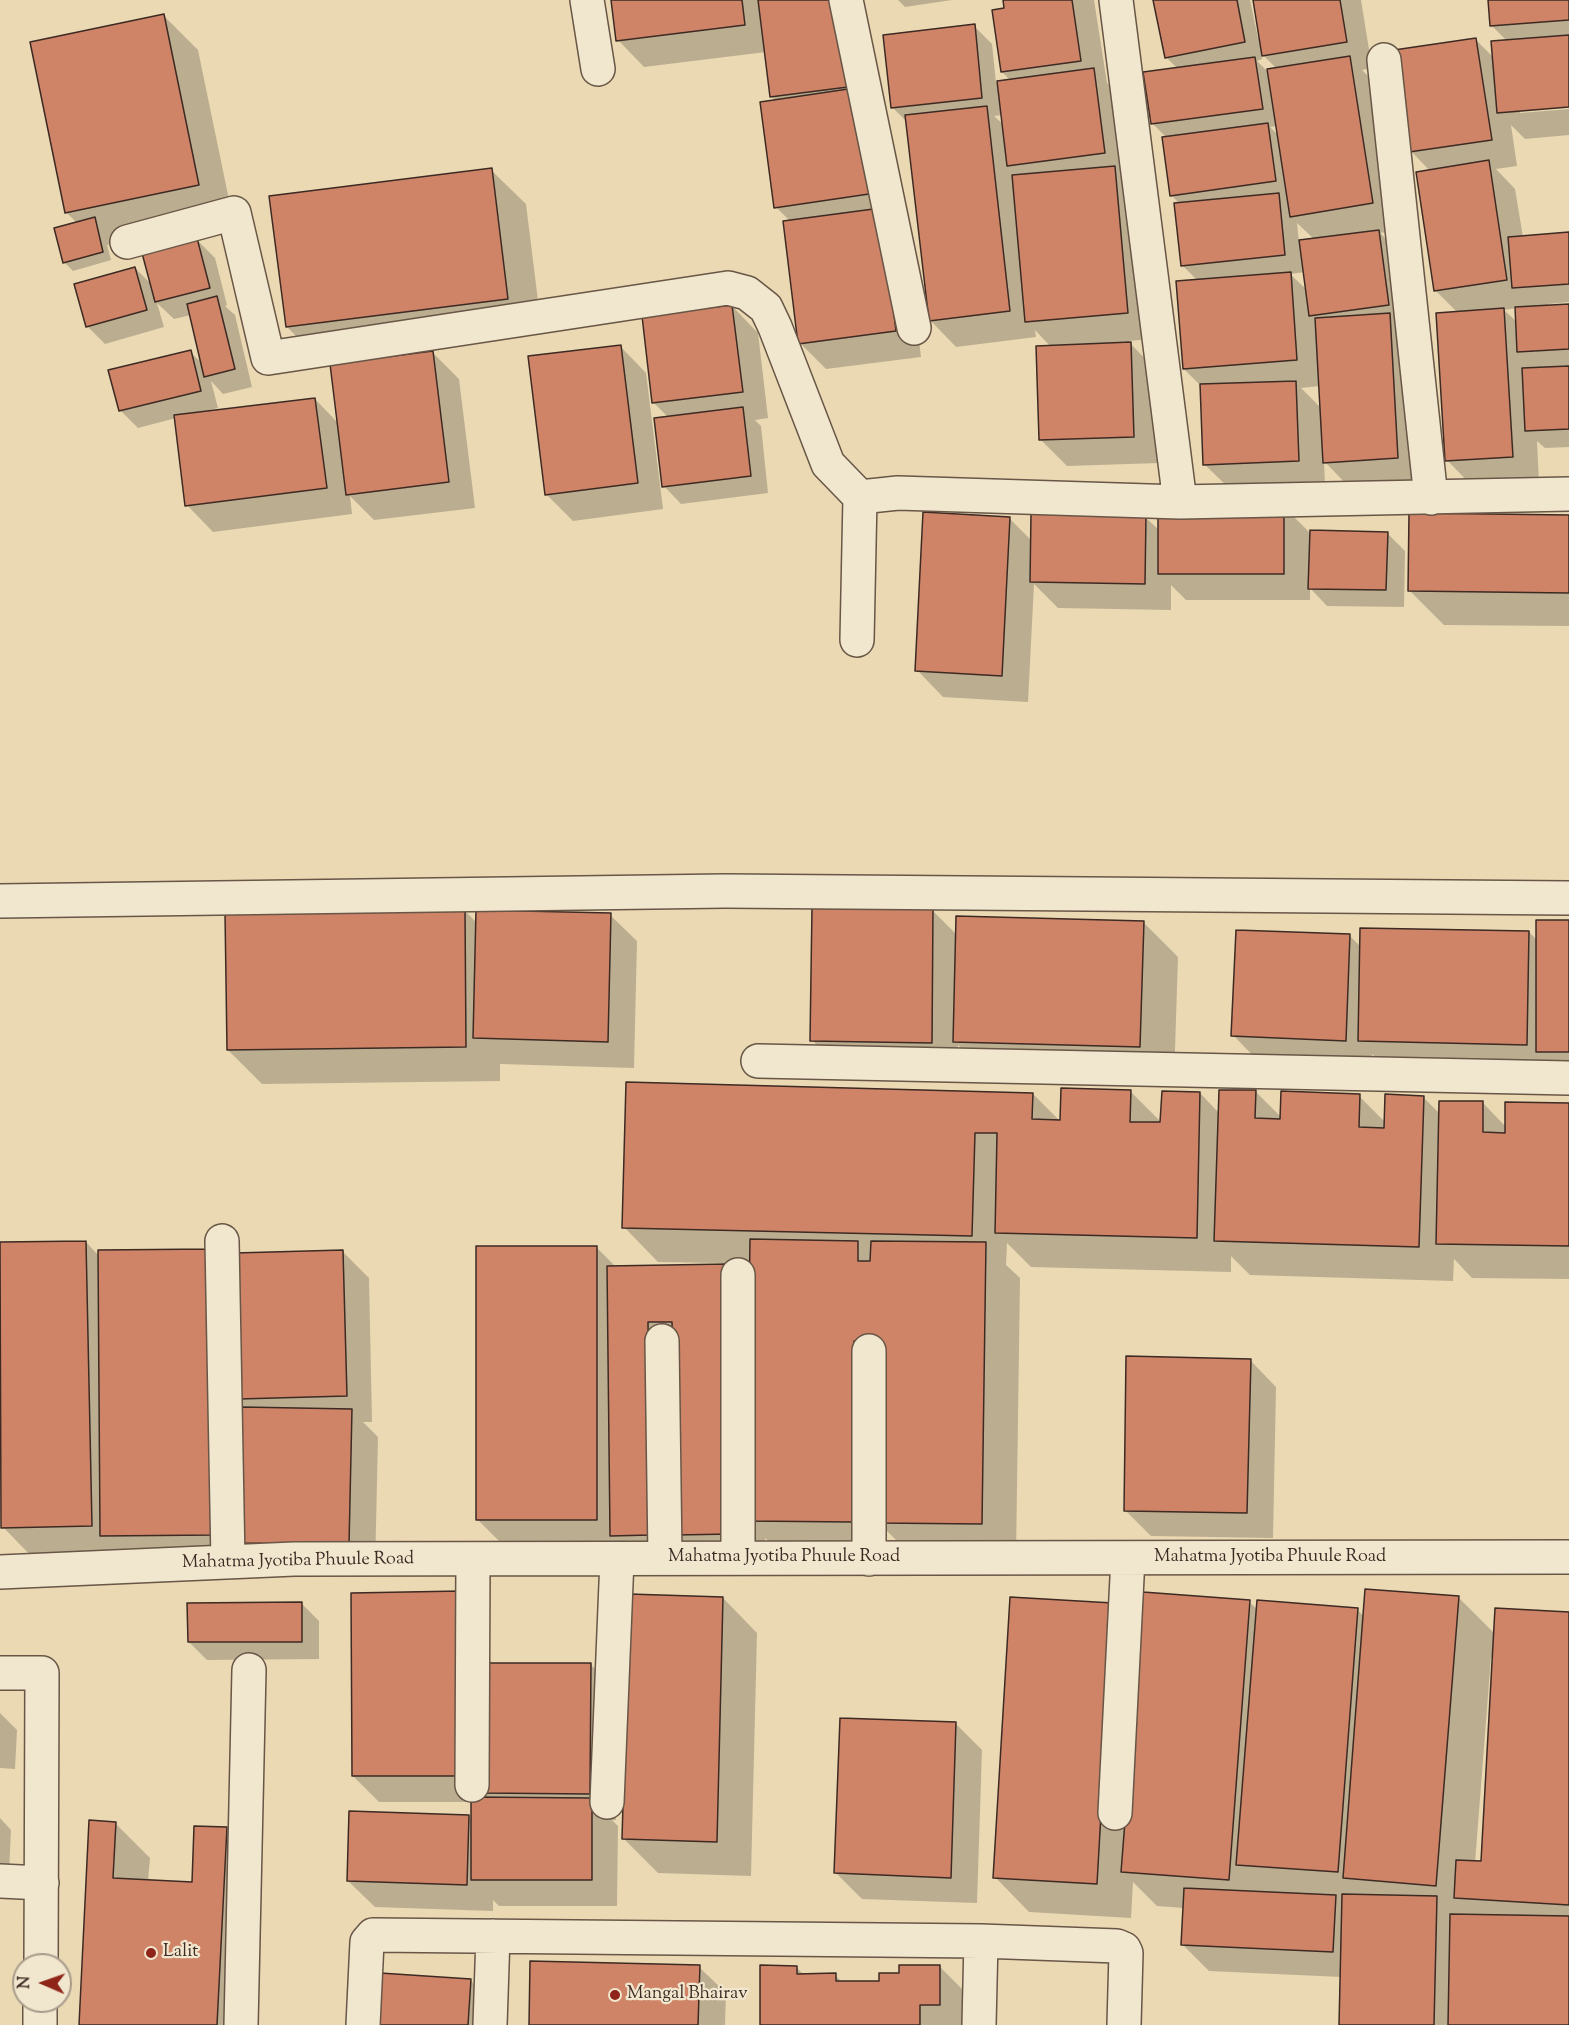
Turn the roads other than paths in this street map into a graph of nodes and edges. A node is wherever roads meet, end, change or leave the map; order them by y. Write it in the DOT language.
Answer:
graph roads {
  1 [pos="587,0"];
  2 [pos="846,0"];
  3 [pos="1116,0"];
  4 [pos="1383,60"];
  5 [pos="598,69"];
  6 [pos="126,242"];
  7 [pos="914,328"];
  8 [pos="1569,494"];
  9 [pos="860,496"];
  10 [pos="1431,498"];
  11 [pos="1179,502"];
  12 [pos="856,640"];
  13 [pos="1569,898"];
  14 [pos="0,901"];
  15 [pos="758,1061"];
  16 [pos="1569,1078"];
  17 [pos="222,1241"];
  18 [pos="738,1275"];
  19 [pos="662,1341"];
  20 [pos="869,1351"];
  21 [pos="1569,1557"];
  22 [pos="617,1558"];
  23 [pos="665,1558"];
  24 [pos="738,1558"];
  25 [pos="1128,1558"];
  26 [pos="473,1559"];
  27 [pos="869,1559"];
  28 [pos="228,1562"];
  29 [pos="0,1572"];
  30 [pos="249,1670"];
  31 [pos="0,1673"];
  32 [pos="472,1785"];
  33 [pos="607,1802"];
  34 [pos="1115,1813"];
  35 [pos="0,1881"];
  36 [pos="42,1884"];
  37 [pos="493,1936"];
  38 [pos="981,1941"];
  39 [pos="41,1953"];
  40 [pos="241,2025"];
  41 [pos="363,2025"];
  42 [pos="490,2025"];
  43 [pos="979,2025"];
  44 [pos="1124,2025"];
  1 -- 5 [label="street"];
  2 -- 7 [label="street"];
  3 -- 11 [label="street"];
  4 -- 10 [label="street"];
  6 -- 9 [label="street"];
  8 -- 10 [label="street"];
  9 -- 11 [label="street"];
  9 -- 12 [label="street"];
  10 -- 11 [label="street"];
  13 -- 14 [label="street"];
  15 -- 16 [label="street"];
  17 -- 28 [label="street"];
  18 -- 24 [label="street"];
  19 -- 23 [label="street"];
  20 -- 27 [label="street"];
  21 -- 25 [label="street, Mahatma Jyotiba Phuule Road"];
  22 -- 23 [label="street, Mahatma Jyotiba Phuule Road"];
  22 -- 26 [label="street, Mahatma Jyotiba Phuule Road"];
  22 -- 33 [label="street"];
  23 -- 24 [label="street, Mahatma Jyotiba Phuule Road"];
  24 -- 27 [label="street, Mahatma Jyotiba Phuule Road"];
  25 -- 27 [label="street, Mahatma Jyotiba Phuule Road"];
  25 -- 34 [label="street"];
  26 -- 28 [label="street, Mahatma Jyotiba Phuule Road"];
  26 -- 32 [label="street"];
  28 -- 29 [label="street, Mahatma Jyotiba Phuule Road"];
  30 -- 40 [label="street"];
  31 -- 36 [label="street"];
  35 -- 36 [label="street"];
  36 -- 39 [label="street"];
  37 -- 38 [label="street"];
  37 -- 41 [label="street"];
  37 -- 42 [label="street"];
  38 -- 43 [label="street"];
  38 -- 44 [label="street"];
}
